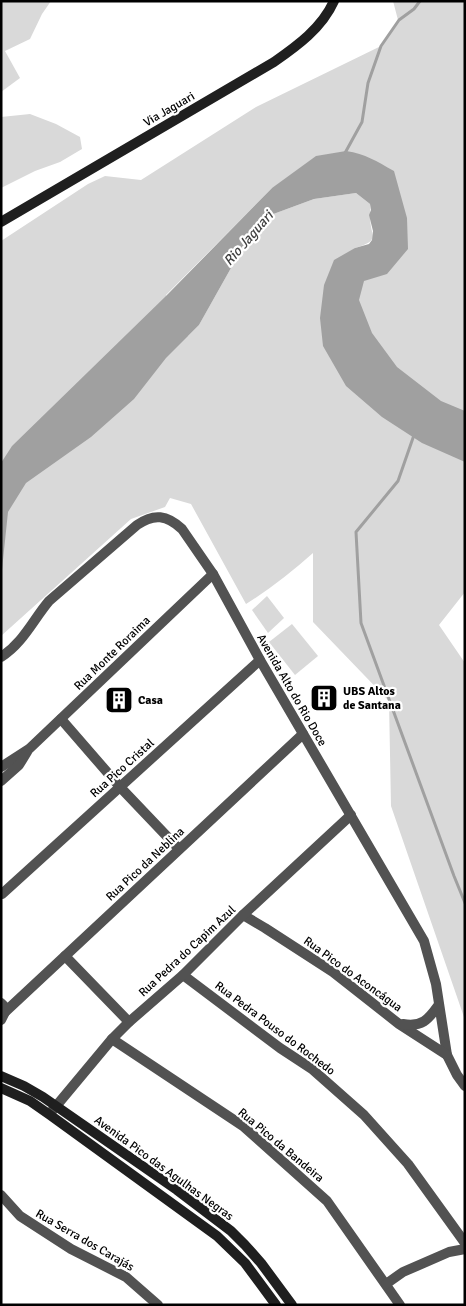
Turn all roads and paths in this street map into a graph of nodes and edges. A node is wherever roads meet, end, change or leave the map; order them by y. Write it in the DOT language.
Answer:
graph roads {
  1 [pos="334,1"];
  2 [pos="1,222"];
  3 [pos="213,574"];
  4 [pos="1,657"];
  5 [pos="260,660"];
  6 [pos="60,719"];
  7 [pos="302,734"];
  8 [pos="29,749"];
  9 [pos="1,767"];
  10 [pos="1,781"];
  11 [pos="120,787"];
  12 [pos="351,815"];
  13 [pos="179,849"];
  14 [pos="1,894"];
  15 [pos="243,915"];
  16 [pos="65,956"];
  17 [pos="183,975"];
  18 [pos="438,1006"];
  19 [pos="3,1012"];
  20 [pos="128,1022"];
  21 [pos="399,1024"];
  22 [pos="112,1039"];
  23 [pos="447,1055"];
  24 [pos="1,1076"];
  25 [pos="465,1086"];
  26 [pos="1,1088"];
  27 [pos="53,1110"];
  28 [pos="1,1195"];
  29 [pos="465,1243"];
  30 [pos="465,1249"];
  31 [pos="386,1284"];
  32 [pos="158,1305"];
  33 [pos="276,1305"];
  34 [pos="292,1305"];
  35 [pos="400,1305"];
  1 -- 2 [label="street, Via Jaguari"];
  3 -- 4 [label="street, Avenida Alto do Rio Doce"];
  3 -- 5 [label="street, Avenida Alto do Rio Doce"];
  3 -- 6 [label="street, Rua Monte Roraima"];
  5 -- 7 [label="street, Avenida Alto do Rio Doce"];
  5 -- 11 [label="street, Rua Pico Cristal"];
  6 -- 8 [label="street, Rua Monte Roraima"];
  6 -- 11 [label="street"];
  7 -- 12 [label="street, Avenida Alto do Rio Doce"];
  7 -- 13 [label="street, Rua Pico da Neblina"];
  8 -- 9 [label="street, Rua Monte Roraima"];
  8 -- 10 [label="street, Rua Monte Roraima"];
  11 -- 13 [label="street"];
  11 -- 14 [label="street, Rua Pico Cristal"];
  12 -- 15 [label="street, Rua Pedra do Capim Azul"];
  12 -- 18 [label="street, Avenida Alto do Rio Doce"];
  13 -- 16 [label="street, Rua Pico da Neblina"];
  15 -- 17 [label="street, Rua Pedra do Capim Azul"];
  15 -- 21 [label="street, Rua Pico do Aconcágua"];
  16 -- 19 [label="street, Rua Pico da Neblina"];
  16 -- 20 [label="street"];
  17 -- 20 [label="street, Rua Pedra do Capim Azul"];
  17 -- 29 [label="street, Rua Pedra Pouso do Rochedo"];
  18 -- 21 [label="street"];
  18 -- 23 [label="street, Avenida Alto do Rio Doce"];
  20 -- 22 [label="street, Rua Pedra do Capim Azul"];
  21 -- 23 [label="street, Rua Pico do Aconcágua"];
  22 -- 27 [label="street, Rua Pedra do Capim Azul"];
  22 -- 31 [label="street, Rua Pico da Bandeira"];
  23 -- 25 [label="street, Avenida Alto do Rio Doce"];
  24 -- 27 [label="street, Avenida Pico das Agulhas Negras"];
  26 -- 27 [label="street, Avenida Pico das Agulhas Negras"];
  27 -- 33 [label="street, Avenida Pico das Agulhas Negras"];
  27 -- 34 [label="street, Avenida Pico das Agulhas Negras"];
  28 -- 32 [label="street, Rua Serra dos Carajás"];
  30 -- 31 [label="street"];
  31 -- 35 [label="street, Rua Pico da Bandeira"];
}
